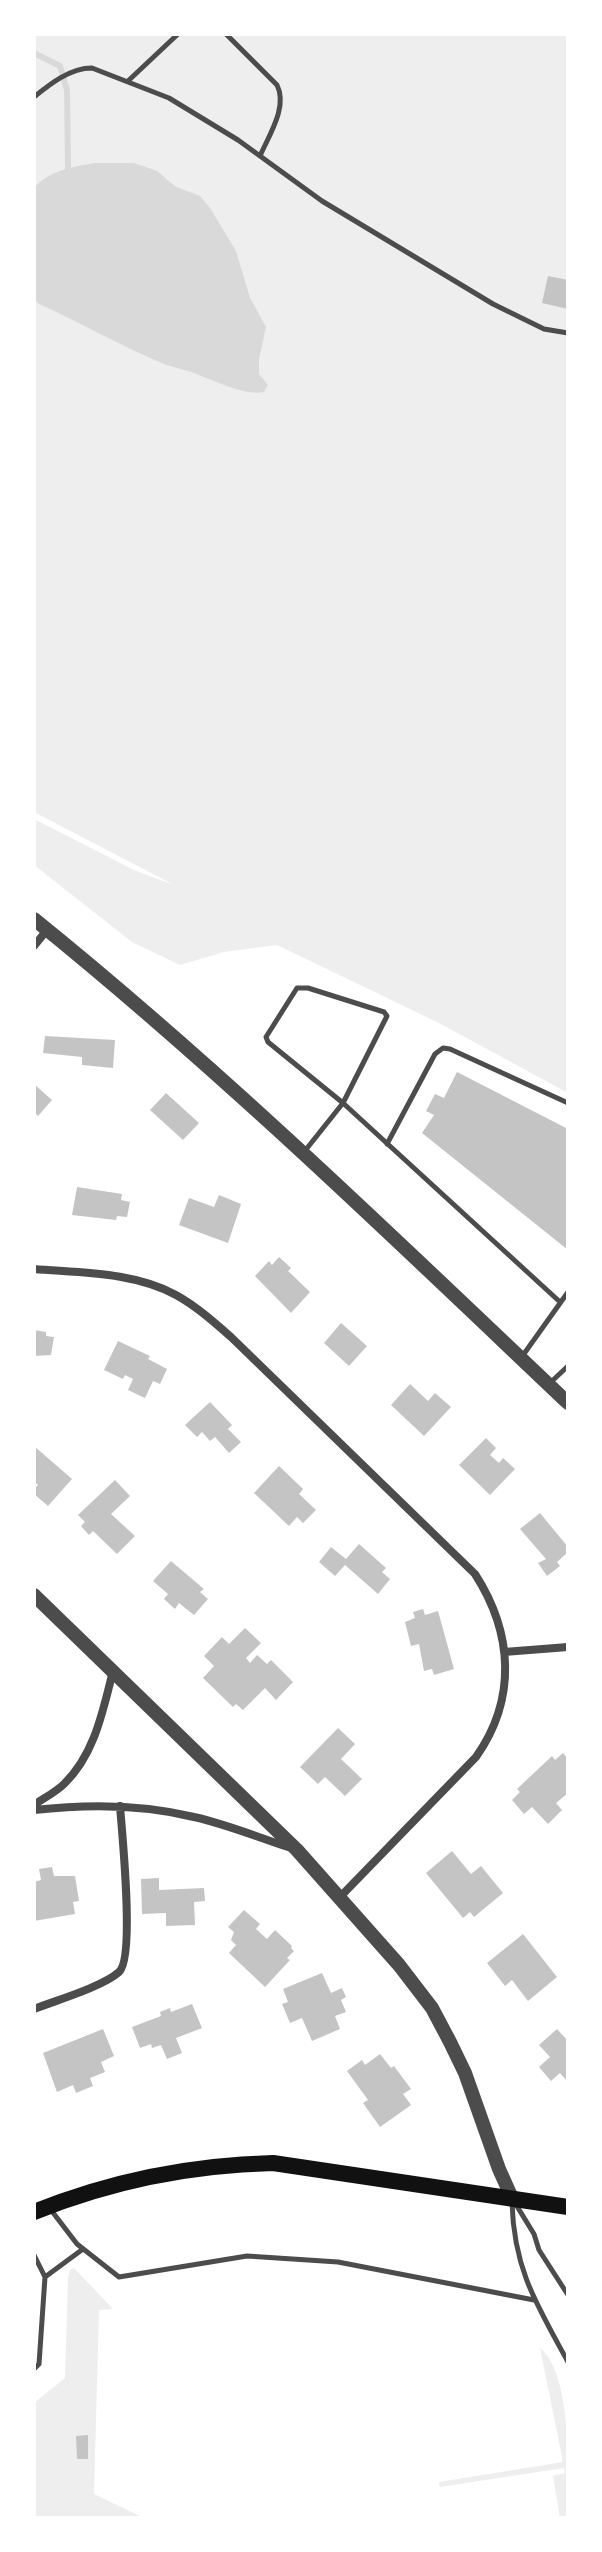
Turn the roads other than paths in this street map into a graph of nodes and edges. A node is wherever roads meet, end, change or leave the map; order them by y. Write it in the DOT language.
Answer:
graph roads {
  1 [pos="178,34"];
  2 [pos="226,34"];
  3 [pos="128,81"];
  4 [pos="34,97"];
  5 [pos="260,156"];
  6 [pos="568,333"];
  7 [pos="34,919"];
  8 [pos="47,930"];
  9 [pos="34,946"];
  10 [pos="343,1103"];
  11 [pos="568,1103"];
  12 [pos="387,1144"];
  13 [pos="303,1153"];
  14 [pos="34,1269"];
  15 [pos="568,1292"];
  16 [pos="560,1302"];
  17 [pos="521,1358"];
  18 [pos="568,1366"];
  19 [pos="548,1384"];
  20 [pos="568,1403"];
  21 [pos="34,1595"];
  22 [pos="568,1647"];
  23 [pos="504,1652"];
  24 [pos="113,1670"];
  25 [pos="120,1806"];
  26 [pos="34,1808"];
  27 [pos="297,1850"];
  28 [pos="340,1897"];
  29 [pos="34,2009"];
  30 [pos="512,2198"];
  31 [pos="568,2207"];
  32 [pos="41,2209"];
  33 [pos="83,2249"];
  34 [pos="34,2255"];
  35 [pos="45,2277"];
  36 [pos="568,2295"];
  37 [pos="534,2300"];
  38 [pos="568,2362"];
  39 [pos="34,2369"];
  1 -- 3 [label="lane"];
  2 -- 5 [label="lane"];
  3 -- 4 [label="lane"];
  3 -- 5 [label="lane"];
  5 -- 6 [label="lane"];
  7 -- 8 [label="street"];
  8 -- 9 [label="street"];
  8 -- 13 [label="street"];
  10 -- 10 [label="lane"];
  10 -- 12 [label="lane"];
  10 -- 13 [label="lane"];
  11 -- 12 [label="lane"];
  12 -- 16 [label="lane"];
  13 -- 17 [label="street"];
  14 -- 23 [label="street"];
  15 -- 16 [label="lane"];
  16 -- 17 [label="lane"];
  17 -- 19 [label="street"];
  18 -- 19 [label="lane"];
  19 -- 20 [label="street"];
  21 -- 24 [label="street"];
  22 -- 23 [label="street"];
  23 -- 28 [label="street"];
  24 -- 26 [label="street"];
  24 -- 27 [label="street"];
  25 -- 26 [label="street"];
  25 -- 27 [label="street"];
  25 -- 29 [label="street"];
  27 -- 28 [label="street"];
  28 -- 30 [label="street"];
  30 -- 31 [label="main road"];
  30 -- 32 [label="main road"];
  30 -- 36 [label="lane"];
  30 -- 37 [label="lane"];
  32 -- 33 [label="lane"];
  33 -- 35 [label="lane"];
  33 -- 37 [label="lane"];
  34 -- 35 [label="lane"];
  35 -- 39 [label="lane"];
  37 -- 38 [label="lane"];
}
